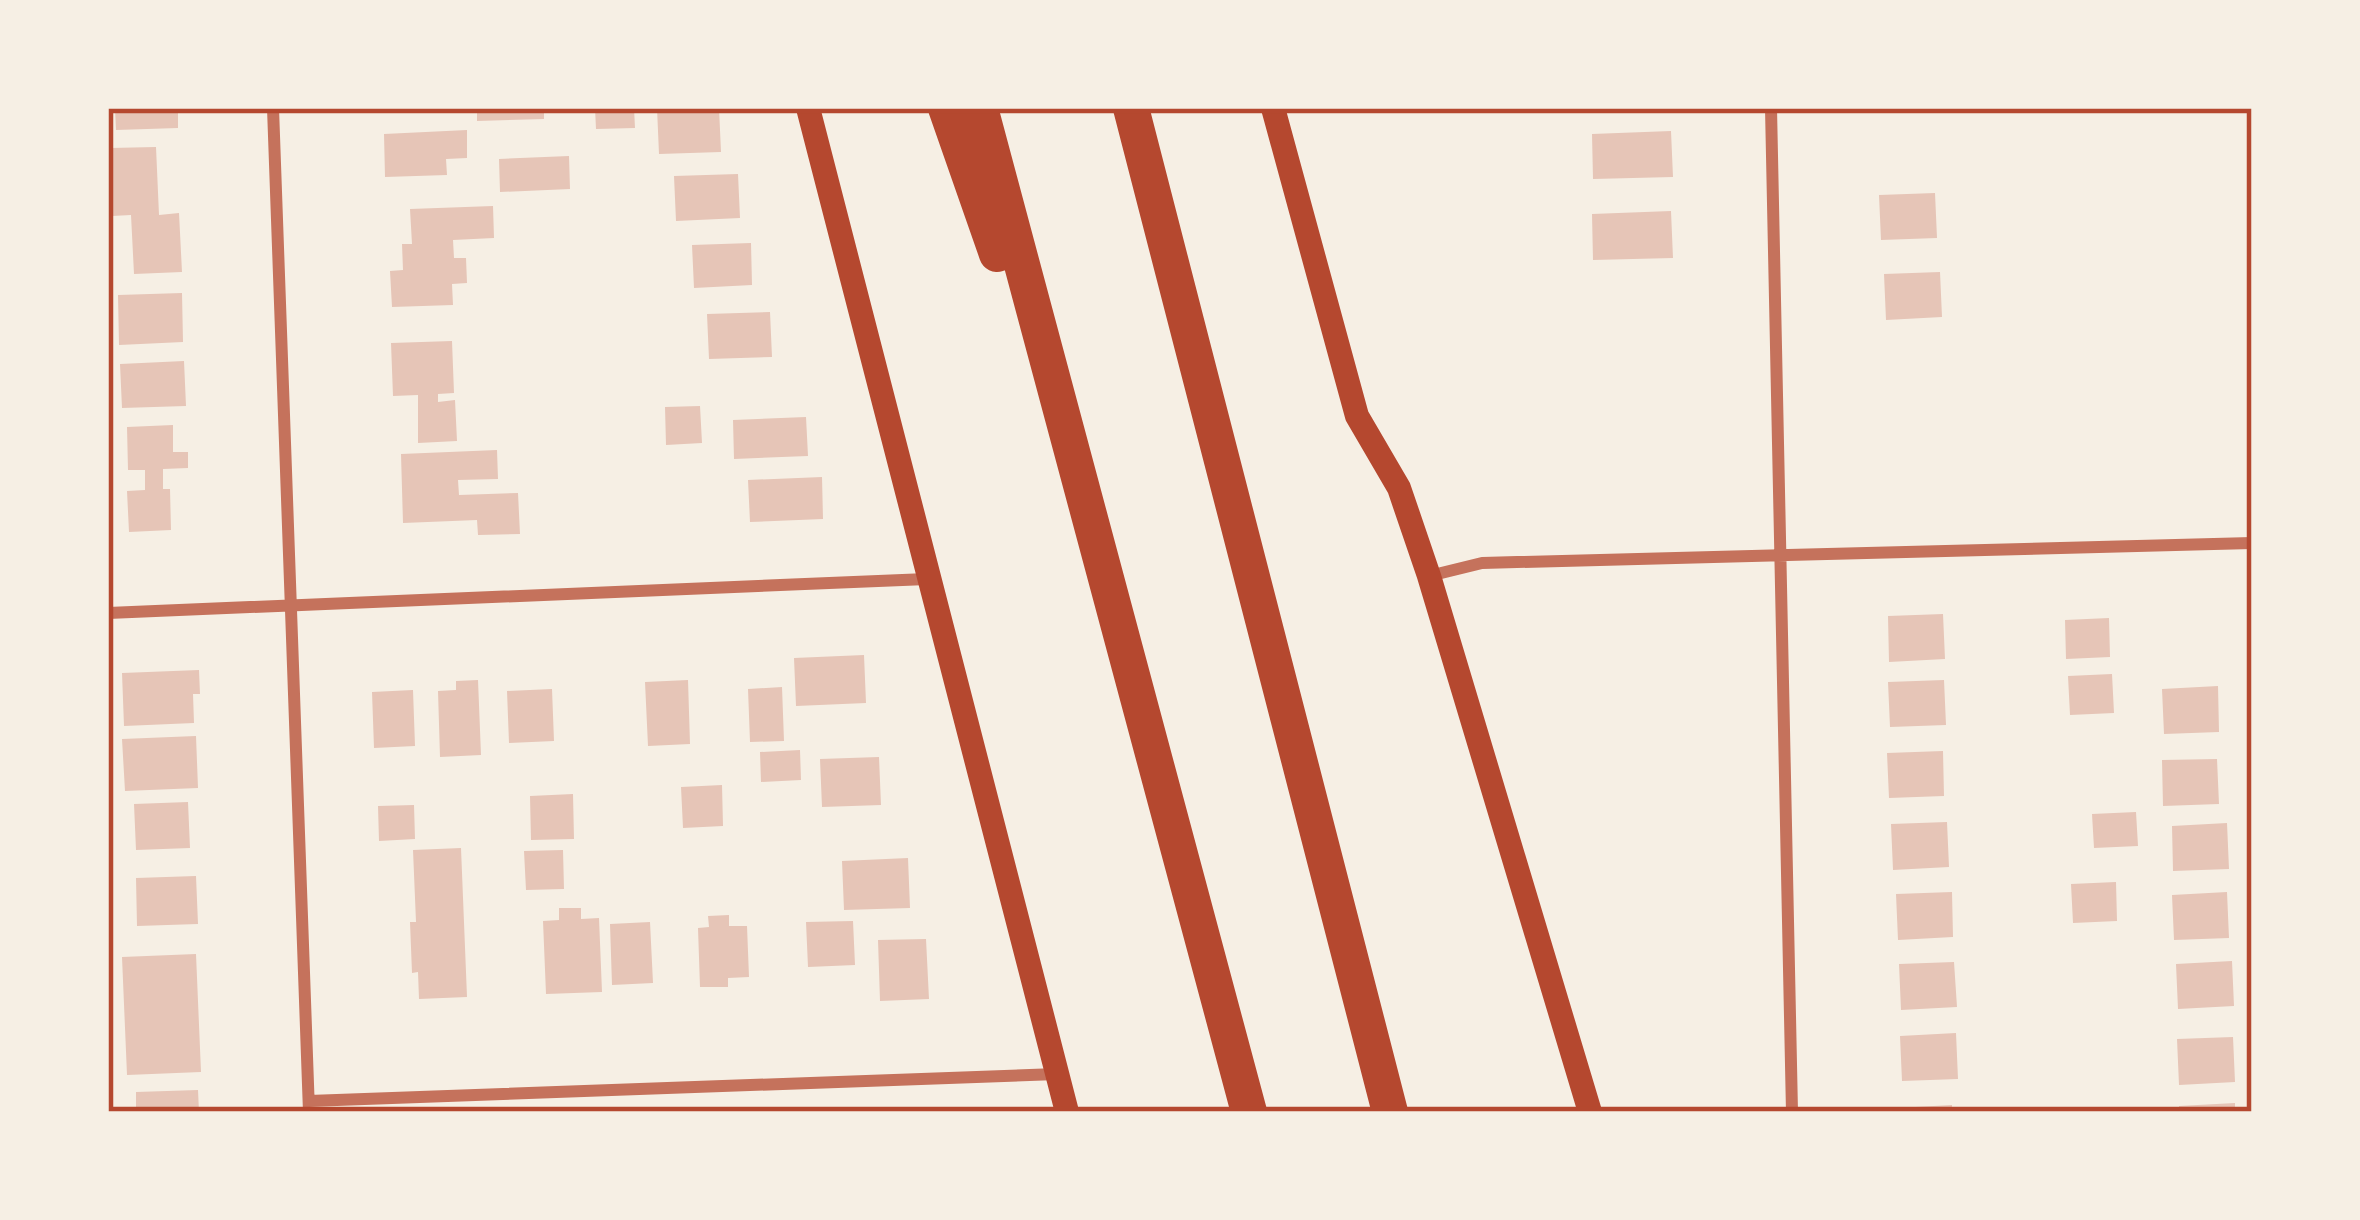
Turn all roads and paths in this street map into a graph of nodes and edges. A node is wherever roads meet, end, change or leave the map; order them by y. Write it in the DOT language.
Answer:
graph roads {
  1 [pos="273,108"];
  2 [pos="808,108"];
  3 [pos="946,108"];
  4 [pos="980,108"];
  5 [pos="1131,108"];
  6 [pos="1273,108"];
  7 [pos="1771,108"];
  8 [pos="1088,512"];
  9 [pos="2252,542"];
  10 [pos="1782,555"];
  11 [pos="1430,576"];
  12 [pos="927,578"];
  13 [pos="291,604"];
  14 [pos="108,613"];
  15 [pos="1058,1074"];
  16 [pos="309,1106"];
  17 [pos="1067,1112"];
  18 [pos="1249,1112"];
  19 [pos="1390,1112"];
  20 [pos="1589,1112"];
  21 [pos="1792,1112"];
  1 -- 13 [label="street"];
  2 -- 12 [label="main road"];
  3 -- 8 [label="highway"];
  4 -- 8 [label="highway"];
  5 -- 19 [label="highway"];
  6 -- 11 [label="main road"];
  7 -- 10 [label="street"];
  8 -- 18 [label="highway"];
  9 -- 10 [label="street"];
  10 -- 11 [label="street"];
  10 -- 21 [label="street"];
  11 -- 20 [label="main road"];
  12 -- 13 [label="street"];
  12 -- 15 [label="main road"];
  13 -- 14 [label="street"];
  13 -- 16 [label="street"];
  15 -- 16 [label="street"];
  15 -- 17 [label="main road"];
}
